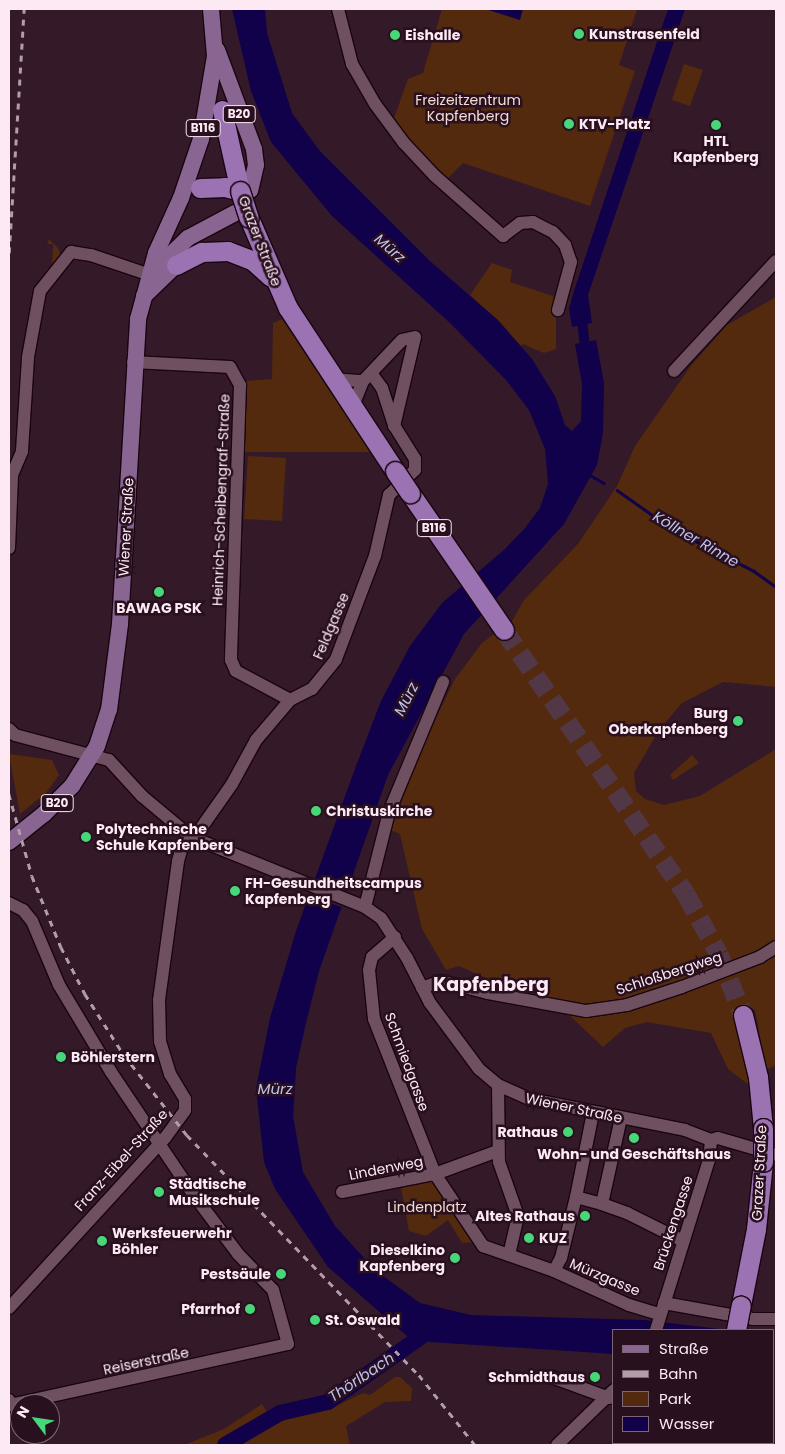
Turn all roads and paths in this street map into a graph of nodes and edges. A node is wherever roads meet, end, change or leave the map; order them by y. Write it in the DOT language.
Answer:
graph roads {
  1 [pos="211,9"];
  2 [pos="338,9"];
  3 [pos="213,38"];
  4 [pos="215,56"];
  5 [pos="222,110"];
  6 [pos="200,188"];
  7 [pos="245,190"];
  8 [pos="181,198"];
  9 [pos="242,216"];
  10 [pos="257,256"];
  11 [pos="776,261"];
  12 [pos="176,265"];
  13 [pos="150,275"];
  14 [pos="143,298"];
  15 [pos="558,310"];
  16 [pos="133,362"];
  17 [pos="674,370"];
  18 [pos="367,377"];
  19 [pos="332,379"];
  20 [pos="355,412"];
  21 [pos="394,426"];
  22 [pos="9,548"];
  23 [pos="504,630"];
  24 [pos="443,682"];
  25 [pos="290,700"];
  26 [pos="9,729"];
  27 [pos="93,753"];
  28 [pos="191,837"];
  29 [pos="9,842"];
  30 [pos="9,903"];
  31 [pos="365,907"];
  32 [pos="395,937"];
  33 [pos="776,947"];
  34 [pos="422,988"];
  35 [pos="743,1015"];
  36 [pos="498,1085"];
  37 [pos="593,1113"];
  38 [pos="621,1118"];
  39 [pos="710,1140"];
  40 [pos="160,1143"];
  41 [pos="498,1151"];
  42 [pos="770,1159"];
  43 [pos="435,1174"];
  44 [pos="342,1192"];
  45 [pos="575,1200"];
  46 [pos="603,1205"];
  47 [pos="682,1241"];
  48 [pos="509,1255"];
  49 [pos="554,1271"];
  50 [pos="9,1308"];
  51 [pos="662,1308"];
  52 [pos="776,1319"];
  53 [pos="656,1329"];
  54 [pos="736,1329"];
  55 [pos="549,1376"];
  56 [pos="611,1394"];
  57 [pos="9,1402"];
  58 [pos="557,1445"];
  1 -- 3 [label="main road, B116"];
  2 -- 15 [label="street"];
  3 -- 4 [label="main road, B116"];
  3 -- 7 [label="main road, B20"];
  4 -- 5 [label="main road, Grazer Straße / B116"];
  4 -- 8 [label="main road, B116"];
  5 -- 7 [label="highway, Grazer Straße / B116"];
  6 -- 7 [label="highway"];
  6 -- 8 [label="main road"];
  7 -- 9 [label="highway, Grazer Straße / B116, bridge"];
  8 -- 13 [label="main road, B20"];
  9 -- 10 [label="highway, Grazer Straße / B116"];
  9 -- 13 [label="main road, B20"];
  10 -- 12 [label="highway"];
  10 -- 19 [label="highway, Grazer Straße / B116"];
  11 -- 17 [label="street"];
  12 -- 14 [label="main road"];
  13 -- 14 [label="main road, B20"];
  13 -- 22 [label="street"];
  14 -- 16 [label="main road, Wiener Straße / B20"];
  16 -- 25 [label="street, Heinrich-Scheibengraf-Straße"];
  16 -- 27 [label="main road, Wiener Straße / B20"];
  18 -- 19 [label="street"];
  18 -- 20 [label="street"];
  18 -- 21 [label="street, Feldgasse"];
  18 -- 21 [label="street"];
  19 -- 20 [label="highway, Grazer Straße / B116"];
  20 -- 23 [label="highway, Grazer Straße / B116, bridge"];
  21 -- 25 [label="street, Feldgasse"];
  24 -- 31 [label="street"];
  25 -- 28 [label="street, Feldgasse"];
  26 -- 27 [label="street, Wiener Straße"];
  27 -- 28 [label="street, Wiener Straße"];
  27 -- 29 [label="main road, B20"];
  28 -- 31 [label="street, Wiener Straße"];
  28 -- 40 [label="street, Franz-Eibel-Straße"];
  30 -- 40 [label="street"];
  31 -- 32 [label="street, Wiener Straße"];
  32 -- 34 [label="street, Wiener Straße"];
  32 -- 43 [label="street, Schmiedgasse"];
  33 -- 34 [label="street, Schloßbergweg"];
  34 -- 36 [label="street, Wiener Straße"];
  35 -- 42 [label="highway, Grazer Straße, bridge"];
  36 -- 37 [label="street, Wiener Straße"];
  36 -- 41 [label="street"];
  37 -- 38 [label="street, Wiener Straße"];
  37 -- 45 [label="street"];
  38 -- 39 [label="street, Wiener Straße"];
  38 -- 46 [label="street"];
  39 -- 42 [label="street, Wiener Straße"];
  39 -- 47 [label="street, Brückengasse"];
  40 -- 50 [label="street, Franz-Eibel-Straße"];
  40 -- 57 [label="street, Reiserstraße"];
  41 -- 43 [label="street, Lindenweg"];
  41 -- 48 [label="street"];
  42 -- 54 [label="highway, Grazer Straße, bridge"];
  43 -- 44 [label="street, Lindenweg"];
  43 -- 48 [label="street, Mürzgasse"];
  45 -- 46 [label="street"];
  45 -- 49 [label="street"];
  46 -- 47 [label="street"];
  47 -- 51 [label="street, Brückengasse"];
  48 -- 49 [label="street, Mürzgasse"];
  49 -- 51 [label="street, Mürzgasse"];
  51 -- 52 [label="street, Mürzgasse"];
  51 -- 53 [label="street"];
  55 -- 56 [label="street"];
  56 -- 58 [label="street"];
}
